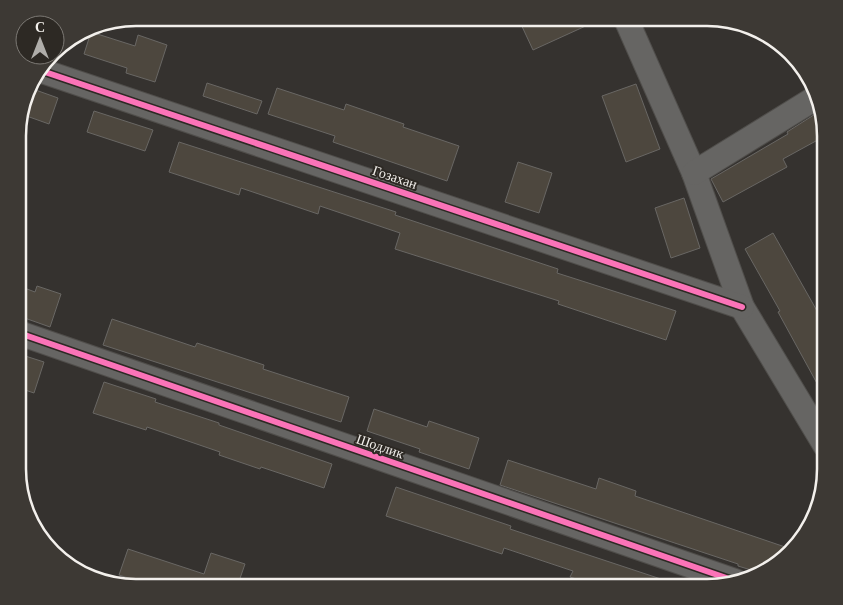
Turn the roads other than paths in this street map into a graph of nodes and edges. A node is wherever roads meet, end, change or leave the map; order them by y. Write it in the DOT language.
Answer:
graph roads {
  1 [pos="629,26"];
  2 [pos="47,72"];
  3 [pos="811,101"];
  4 [pos="694,173"];
  5 [pos="742,307"];
  6 [pos="26,336"];
  7 [pos="817,431"];
  8 [pos="724,578"];
  1 -- 4 [label="street"];
  2 -- 5 [label="street, Гозахан"];
  3 -- 4 [label="street"];
  4 -- 5 [label="street"];
  5 -- 7 [label="street"];
  6 -- 8 [label="street, Шодлик"];
}
